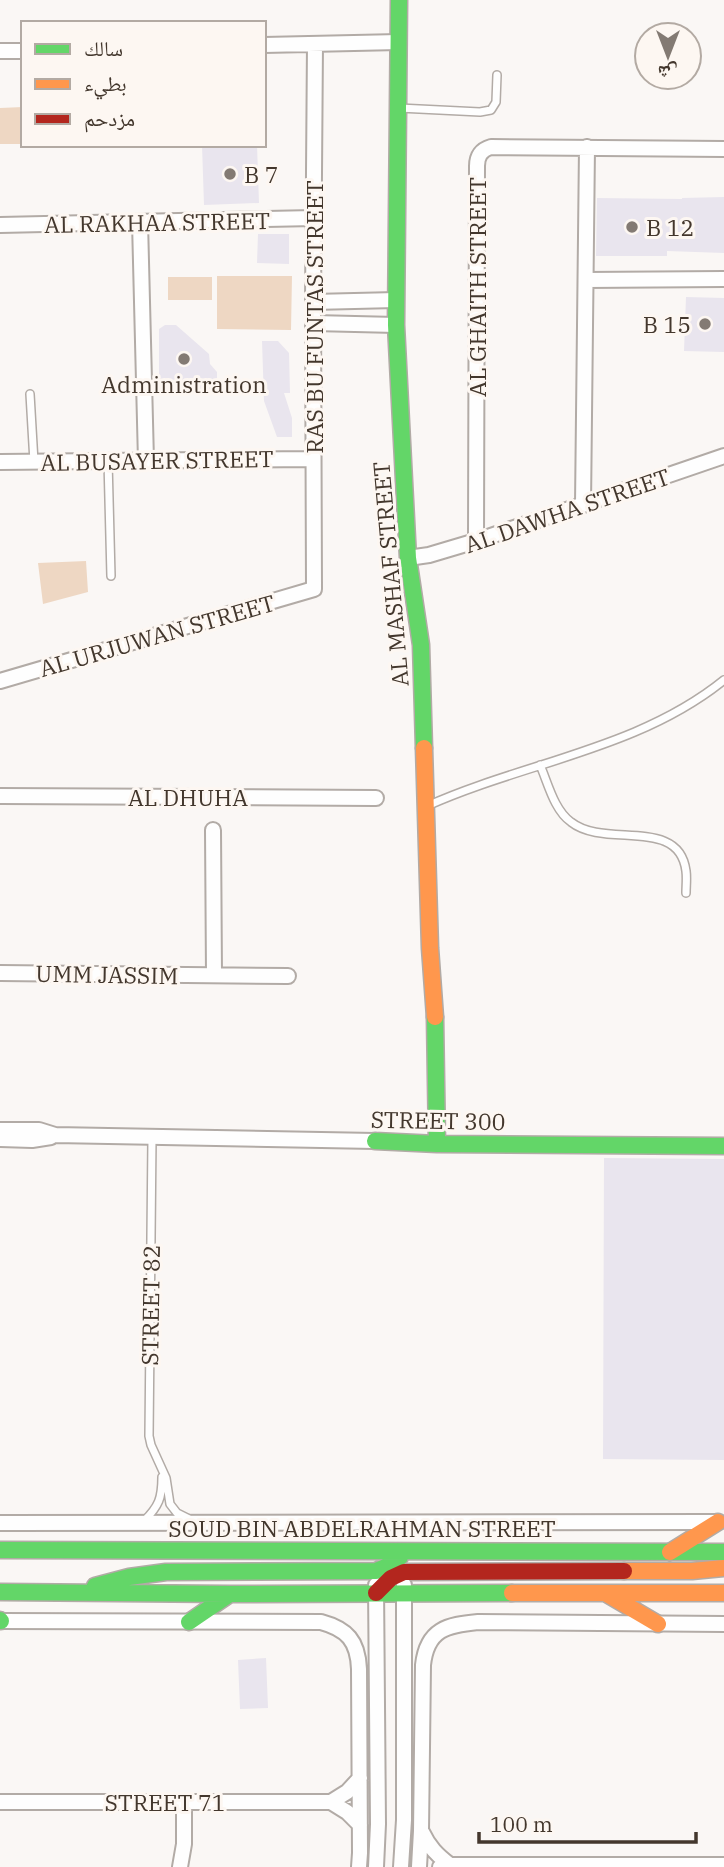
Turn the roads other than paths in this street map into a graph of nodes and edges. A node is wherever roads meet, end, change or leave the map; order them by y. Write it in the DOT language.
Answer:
graph roads {
  1 [pos="399,0"];
  2 [pos="399,42"];
  3 [pos="315,44"];
  4 [pos="266,45"];
  5 [pos="0,51"];
  6 [pos="21,51"];
  7 [pos="497,75"];
  8 [pos="398,108"];
  9 [pos="587,148"];
  10 [pos="724,149"];
  11 [pos="314,218"];
  12 [pos="140,222"];
  13 [pos="0,225"];
  14 [pos="724,279"];
  15 [pos="586,280"];
  16 [pos="396,300"];
  17 [pos="313,302"];
  18 [pos="314,323"];
  19 [pos="396,325"];
  20 [pos="30,394"];
  21 [pos="724,456"];
  22 [pos="313,459"];
  23 [pos="108,461"];
  24 [pos="146,461"];
  25 [pos="0,462"];
  26 [pos="34,462"];
  27 [pos="583,505"];
  28 [pos="477,541"];
  29 [pos="408,558"];
  30 [pos="111,576"];
  31 [pos="314,589"];
  32 [pos="724,680"];
  33 [pos="0,681"];
  34 [pos="540,765"];
  35 [pos="0,796"];
  36 [pos="376,798"];
  37 [pos="427,806"];
  38 [pos="213,830"];
  39 [pos="686,893"];
  40 [pos="0,973"];
  41 [pos="214,975"];
  42 [pos="288,976"];
  43 [pos="0,1130"];
  44 [pos="55,1135"];
  45 [pos="152,1138"];
  46 [pos="0,1139"];
  47 [pos="375,1141"];
  48 [pos="438,1144"];
  49 [pos="724,1146"];
  50 [pos="162,1469"];
  51 [pos="144,1521"];
  52 [pos="193,1521"];
  53 [pos="0,1522"];
  54 [pos="721,1522"];
  55 [pos="0,1550"];
  56 [pos="24,1550"];
  57 [pos="377,1551"];
  58 [pos="404,1551"];
  59 [pos="724,1552"];
  60 [pos="668,1553"];
  61 [pos="0,1558"];
  62 [pos="724,1568"];
  63 [pos="376,1571"];
  64 [pos="404,1572"];
  65 [pos="0,1592"];
  66 [pos="69,1593"];
  67 [pos="376,1593"];
  68 [pos="404,1593"];
  69 [pos="606,1593"];
  70 [pos="724,1593"];
  71 [pos="230,1594"];
  72 [pos="0,1621"];
  73 [pos="189,1622"];
  74 [pos="658,1624"];
  75 [pos="724,1624"];
  76 [pos="376,1730"];
  77 [pos="360,1757"];
  78 [pos="360,1778"];
  79 [pos="0,1802"];
  80 [pos="184,1802"];
  81 [pos="331,1802"];
  82 [pos="360,1825"];
  83 [pos="421,1830"];
  84 [pos="724,1865"];
  85 [pos="445,1866"];
  86 [pos="180,1867"];
  87 [pos="359,1867"];
  88 [pos="376,1867"];
  89 [pos="401,1867"];
  90 [pos="419,1867"];
  1 -- 2 [label="main road, AL MASHAF STREET"];
  2 -- 3 [label="street"];
  2 -- 8 [label="main road, AL MASHAF STREET"];
  3 -- 4 [label="street"];
  3 -- 11 [label="street, RAS BU FUNTAS STREET"];
  5 -- 6 [label="street"];
  7 -- 8 [label="lane"];
  8 -- 16 [label="main road, AL MASHAF STREET"];
  9 -- 10 [label="street, AL GHAITH STREET"];
  9 -- 15 [label="street"];
  9 -- 28 [label="street, AL GHAITH STREET"];
  11 -- 12 [label="street, AL RAKHAA STREET"];
  11 -- 17 [label="street, RAS BU FUNTAS STREET"];
  12 -- 13 [label="street, AL RAKHAA STREET"];
  12 -- 24 [label="street"];
  14 -- 15 [label="street"];
  15 -- 27 [label="street"];
  16 -- 17 [label="street"];
  16 -- 19 [label="main road, AL MASHAF STREET"];
  17 -- 18 [label="street, RAS BU FUNTAS STREET"];
  18 -- 19 [label="street"];
  18 -- 22 [label="street, RAS BU FUNTAS STREET"];
  19 -- 29 [label="main road, AL MASHAF STREET"];
  20 -- 26 [label="lane"];
  21 -- 27 [label="street, AL DAWHA STREET"];
  22 -- 24 [label="street, AL BUSAYER STREET"];
  22 -- 31 [label="street, RAS BU FUNTAS STREET"];
  23 -- 24 [label="street, AL BUSAYER STREET"];
  23 -- 26 [label="street, AL BUSAYER STREET"];
  23 -- 30 [label="lane"];
  25 -- 26 [label="street, AL BUSAYER STREET"];
  27 -- 28 [label="street, AL DAWHA STREET"];
  28 -- 29 [label="street, AL DAWHA STREET"];
  29 -- 37 [label="main road, AL MASHAF STREET"];
  31 -- 33 [label="street, AL URJUWAN STREET"];
  32 -- 34 [label="lane"];
  34 -- 37 [label="lane"];
  34 -- 39 [label="lane"];
  35 -- 36 [label="street, AL DHUHA"];
  37 -- 48 [label="main road, AL MASHAF STREET"];
  38 -- 41 [label="street"];
  40 -- 41 [label="street, UMM JASSIM"];
  41 -- 42 [label="street, UMM JASSIM"];
  43 -- 44 [label="street"];
  44 -- 45 [label="street, STREET 300"];
  44 -- 46 [label="street"];
  45 -- 47 [label="street, STREET 300"];
  45 -- 50 [label="lane, STREET 82"];
  47 -- 48 [label="main road, STREET 300"];
  48 -- 49 [label="main road, STREET 300"];
  50 -- 51 [label="lane, STREET 82"];
  50 -- 52 [label="lane, STREET 82"];
  51 -- 52 [label="street, SOUD BIN ABDELRAHMAN STREET"];
  51 -- 53 [label="street, SOUD BIN ABDELRAHMAN STREET"];
  52 -- 54 [label="street, SOUD BIN ABDELRAHMAN STREET"];
  54 -- 60 [label="main road"];
  55 -- 56 [label="main road, SOUD BIN ABDELRAHMAN STREET"];
  56 -- 57 [label="main road, SOUD BIN ABDELRAHMAN STREET"];
  56 -- 61 [label="main road"];
  57 -- 58 [label="main road, SOUD BIN ABDELRAHMAN STREET"];
  57 -- 63 [label="street"];
  58 -- 60 [label="main road, SOUD BIN ABDELRAHMAN STREET"];
  58 -- 63 [label="main road"];
  58 -- 64 [label="street"];
  59 -- 60 [label="main road, SOUD BIN ABDELRAHMAN STREET"];
  62 -- 64 [label="main road"];
  63 -- 66 [label="main road"];
  63 -- 67 [label="street"];
  64 -- 67 [label="main road"];
  64 -- 68 [label="street"];
  65 -- 66 [label="main road"];
  66 -- 71 [label="main road"];
  67 -- 68 [label="main road"];
  67 -- 71 [label="main road"];
  67 -- 76 [label="street"];
  68 -- 69 [label="main road"];
  68 -- 89 [label="street"];
  69 -- 70 [label="main road"];
  69 -- 74 [label="main road"];
  71 -- 73 [label="main road"];
  72 -- 73 [label="street"];
  73 -- 77 [label="street"];
  74 -- 75 [label="street"];
  74 -- 83 [label="street"];
  76 -- 77 [label="street"];
  76 -- 88 [label="street"];
  77 -- 78 [label="street"];
  78 -- 81 [label="street"];
  78 -- 82 [label="street"];
  79 -- 80 [label="street, STREET 71"];
  80 -- 81 [label="street, STREET 71"];
  80 -- 86 [label="street"];
  81 -- 82 [label="street"];
  82 -- 87 [label="street"];
  83 -- 85 [label="street"];
  83 -- 90 [label="street"];
  84 -- 85 [label="street"];
}
